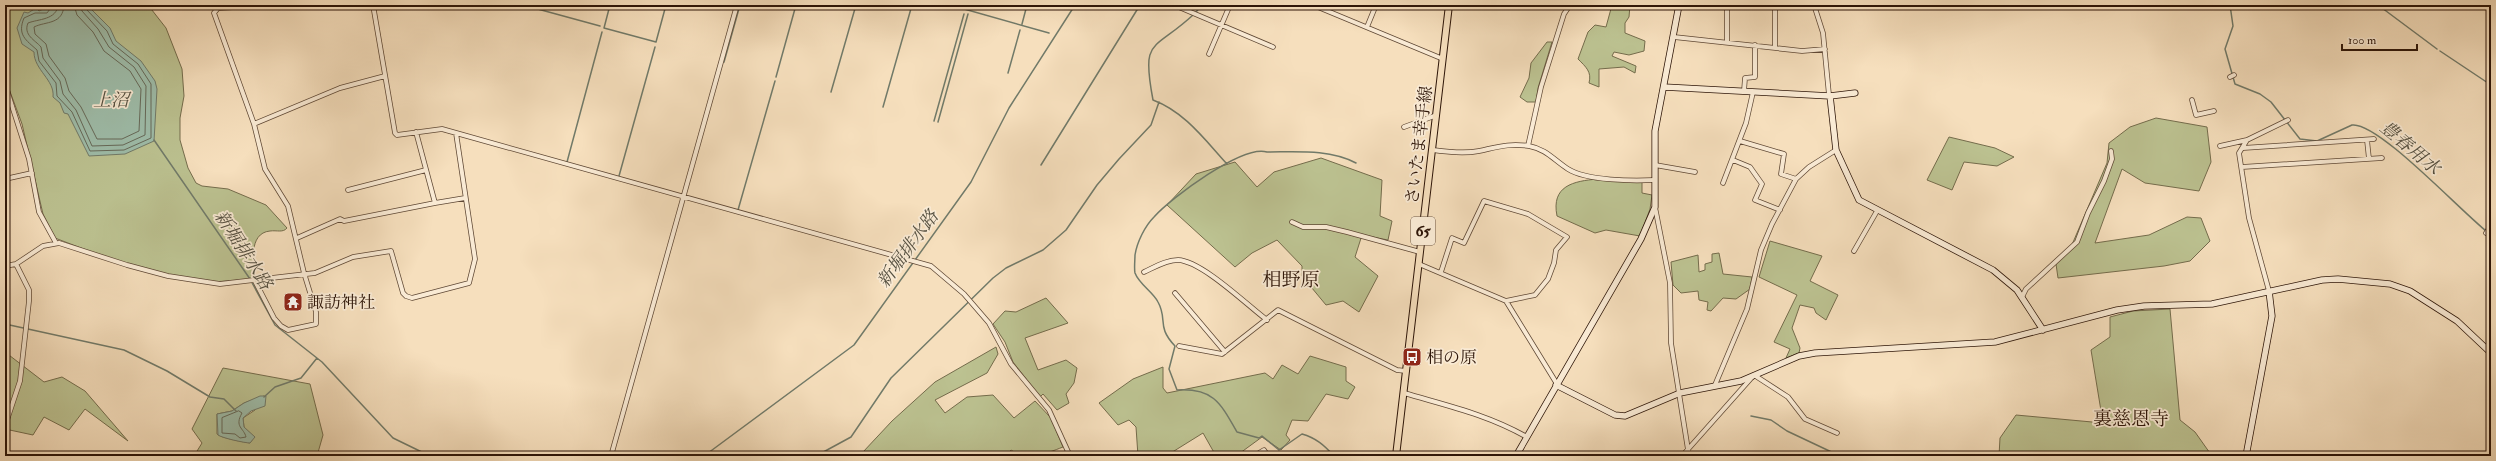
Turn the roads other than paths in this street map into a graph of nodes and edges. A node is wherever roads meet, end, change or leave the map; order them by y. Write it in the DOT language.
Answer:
graph roads {
  1 [pos="271,5"];
  2 [pos="274,5"];
  3 [pos="373,5"];
  4 [pos="737,5"];
  5 [pos="1174,5"];
  6 [pos="1230,5"];
  7 [pos="1313,5"];
  8 [pos="1376,5"];
  9 [pos="1449,5"];
  10 [pos="1570,5"];
  11 [pos="1679,5"];
  12 [pos="1727,5"];
  13 [pos="1775,5"];
  14 [pos="1814,5"];
  15 [pos="1221,25"];
  16 [pos="1367,27"];
  17 [pos="1674,37"];
  18 [pos="1727,42"];
  19 [pos="1756,45"];
  20 [pos="1273,47"];
  21 [pos="1775,47"];
  22 [pos="1825,49"];
  23 [pos="1209,54"];
  24 [pos="1443,59"];
  25 [pos="385,76"];
  26 [pos="5,84"];
  27 [pos="1664,87"];
  28 [pos="1744,91"];
  29 [pos="1753,92"];
  30 [pos="1854,93"];
  31 [pos="1830,96"];
  32 [pos="2192,100"];
  33 [pos="2214,112"];
  34 [pos="1437,115"];
  35 [pos="2288,120"];
  36 [pos="254,124"];
  37 [pos="1404,127"];
  38 [pos="416,132"];
  39 [pos="456,133"];
  40 [pos="2374,139"];
  41 [pos="1740,140"];
  42 [pos="2247,140"];
  43 [pos="2367,140"];
  44 [pos="1528,146"];
  45 [pos="2220,146"];
  46 [pos="2243,148"];
  47 [pos="1433,150"];
  48 [pos="1836,150"];
  49 [pos="2111,151"];
  50 [pos="2382,158"];
  51 [pos="2368,159"];
  52 [pos="1733,160"];
  53 [pos="1655,166"];
  54 [pos="2242,167"];
  55 [pos="426,170"];
  56 [pos="1695,172"];
  57 [pos="32,173"];
  58 [pos="5,177"];
  59 [pos="1796,179"];
  60 [pos="1655,180"];
  61 [pos="1723,183"];
  62 [pos="348,190"];
  63 [pos="684,196"];
  64 [pos="466,198"];
  65 [pos="435,203"];
  66 [pos="1655,208"];
  67 [pos="1780,210"];
  68 [pos="1877,211"];
  69 [pos="1292,222"];
  70 [pos="297,238"];
  71 [pos="56,243"];
  72 [pos="1420,252"];
  73 [pos="1854,252"];
  74 [pos="16,264"];
  75 [pos="1419,264"];
  76 [pos="5,266"];
  77 [pos="1144,272"];
  78 [pos="1441,272"];
  79 [pos="304,273"];
  80 [pos="255,281"];
  81 [pos="2269,291"];
  82 [pos="1175,293"];
  83 [pos="2022,297"];
  84 [pos="1506,301"];
  85 [pos="1267,320"];
  86 [pos="2042,330"];
  87 [pos="1179,346"];
  88 [pos="1225,352"];
  89 [pos="2491,353"];
  90 [pos="1406,372"];
  91 [pos="1754,375"];
  92 [pos="1556,384"];
  93 [pos="1715,385"];
  94 [pos="1404,393"];
  95 [pos="1680,393"];
  96 [pos="5,426"];
  97 [pos="1837,433"];
  98 [pos="1527,437"];
  99 [pos="1688,448"];
  100 [pos="611,456"];
  101 [pos="1070,456"];
  102 [pos="1254,456"];
  103 [pos="1268,456"];
  104 [pos="1396,456"];
  105 [pos="1516,456"];
  106 [pos="1682,456"];
  107 [pos="1689,456"];
  108 [pos="2246,456"];
  1 -- 2 [label="street"];
  1 -- 36 [label="street"];
  3 -- 25 [label="street"];
  4 -- 63 [label="street"];
  5 -- 15 [label="street"];
  6 -- 15 [label="street"];
  7 -- 16 [label="street"];
  8 -- 16 [label="street"];
  9 -- 24 [label="main road, さいたま幸手線 / 65"];
  10 -- 44 [label="street"];
  11 -- 17 [label="street"];
  12 -- 18 [label="street"];
  13 -- 21 [label="street"];
  14 -- 22 [label="street"];
  15 -- 20 [label="street"];
  15 -- 23 [label="street"];
  16 -- 24 [label="street"];
  17 -- 18 [label="street"];
  17 -- 27 [label="street"];
  18 -- 19 [label="street"];
  19 -- 21 [label="street"];
  19 -- 28 [label="street"];
  21 -- 22 [label="street"];
  22 -- 31 [label="street"];
  24 -- 34 [label="main road, さいたま幸手線 / 65"];
  25 -- 36 [label="street"];
  25 -- 38 [label="street"];
  26 -- 57 [label="street"];
  27 -- 28 [label="street"];
  27 -- 53 [label="street"];
  28 -- 29 [label="street"];
  29 -- 31 [label="street"];
  29 -- 41 [label="street"];
  30 -- 31 [label="street"];
  31 -- 48 [label="street"];
  32 -- 33 [label="street"];
  34 -- 37 [label="street"];
  34 -- 47 [label="main road, さいたま幸手線 / 65"];
  35 -- 42 [label="street"];
  36 -- 70 [label="street"];
  38 -- 39 [label="street"];
  38 -- 55 [label="street"];
  39 -- 63 [label="street"];
  39 -- 64 [label="street"];
  40 -- 43 [label="street"];
  41 -- 52 [label="street"];
  41 -- 59 [label="street"];
  42 -- 45 [label="street"];
  42 -- 46 [label="street"];
  43 -- 46 [label="street"];
  43 -- 51 [label="street"];
  44 -- 47 [label="street"];
  44 -- 60 [label="street"];
  46 -- 54 [label="street"];
  47 -- 72 [label="main road, さいたま幸手線 / 65"];
  48 -- 59 [label="street"];
  48 -- 68 [label="street"];
  49 -- 83 [label="street"];
  50 -- 51 [label="street"];
  51 -- 54 [label="street"];
  52 -- 61 [label="street"];
  52 -- 67 [label="street"];
  53 -- 56 [label="street"];
  53 -- 60 [label="street"];
  54 -- 81 [label="street"];
  55 -- 62 [label="street"];
  55 -- 65 [label="street"];
  57 -- 58 [label="street"];
  57 -- 71 [label="street"];
  59 -- 67 [label="street"];
  60 -- 66 [label="street"];
  63 -- 100 [label="street"];
  63 -- 101 [label="street"];
  64 -- 65 [label="street"];
  64 -- 79 [label="street"];
  65 -- 70 [label="street"];
  66 -- 92 [label="street"];
  66 -- 95 [label="street"];
  67 -- 93 [label="street"];
  68 -- 73 [label="street"];
  68 -- 83 [label="street"];
  69 -- 72 [label="street"];
  70 -- 79 [label="street"];
  71 -- 74 [label="street"];
  71 -- 80 [label="street"];
  72 -- 75 [label="main road, さいたま幸手線 / 65"];
  74 -- 76 [label="street"];
  74 -- 96 [label="street"];
  75 -- 78 [label="street"];
  75 -- 90 [label="main road, さいたま幸手線 / 65"];
  77 -- 85 [label="street"];
  78 -- 84 [label="street"];
  78 -- 84 [label="street"];
  79 -- 80 [label="street"];
  79 -- 80 [label="street"];
  81 -- 86 [label="street"];
  81 -- 89 [label="street"];
  81 -- 108 [label="street"];
  82 -- 88 [label="street"];
  83 -- 86 [label="street"];
  84 -- 92 [label="street"];
  85 -- 88 [label="street"];
  85 -- 90 [label="street"];
  86 -- 91 [label="street"];
  87 -- 88 [label="street"];
  90 -- 94 [label="main road, さいたま幸手線 / 65"];
  91 -- 93 [label="street"];
  91 -- 97 [label="street"];
  91 -- 99 [label="street"];
  92 -- 95 [label="street"];
  92 -- 98 [label="street"];
  93 -- 95 [label="street"];
  94 -- 98 [label="street"];
  94 -- 104 [label="main road, さいたま幸手線 / 65"];
  95 -- 99 [label="street"];
  98 -- 105 [label="street"];
  99 -- 106 [label="street"];
  99 -- 107 [label="street"];
  102 -- 103 [label="street"];
}
